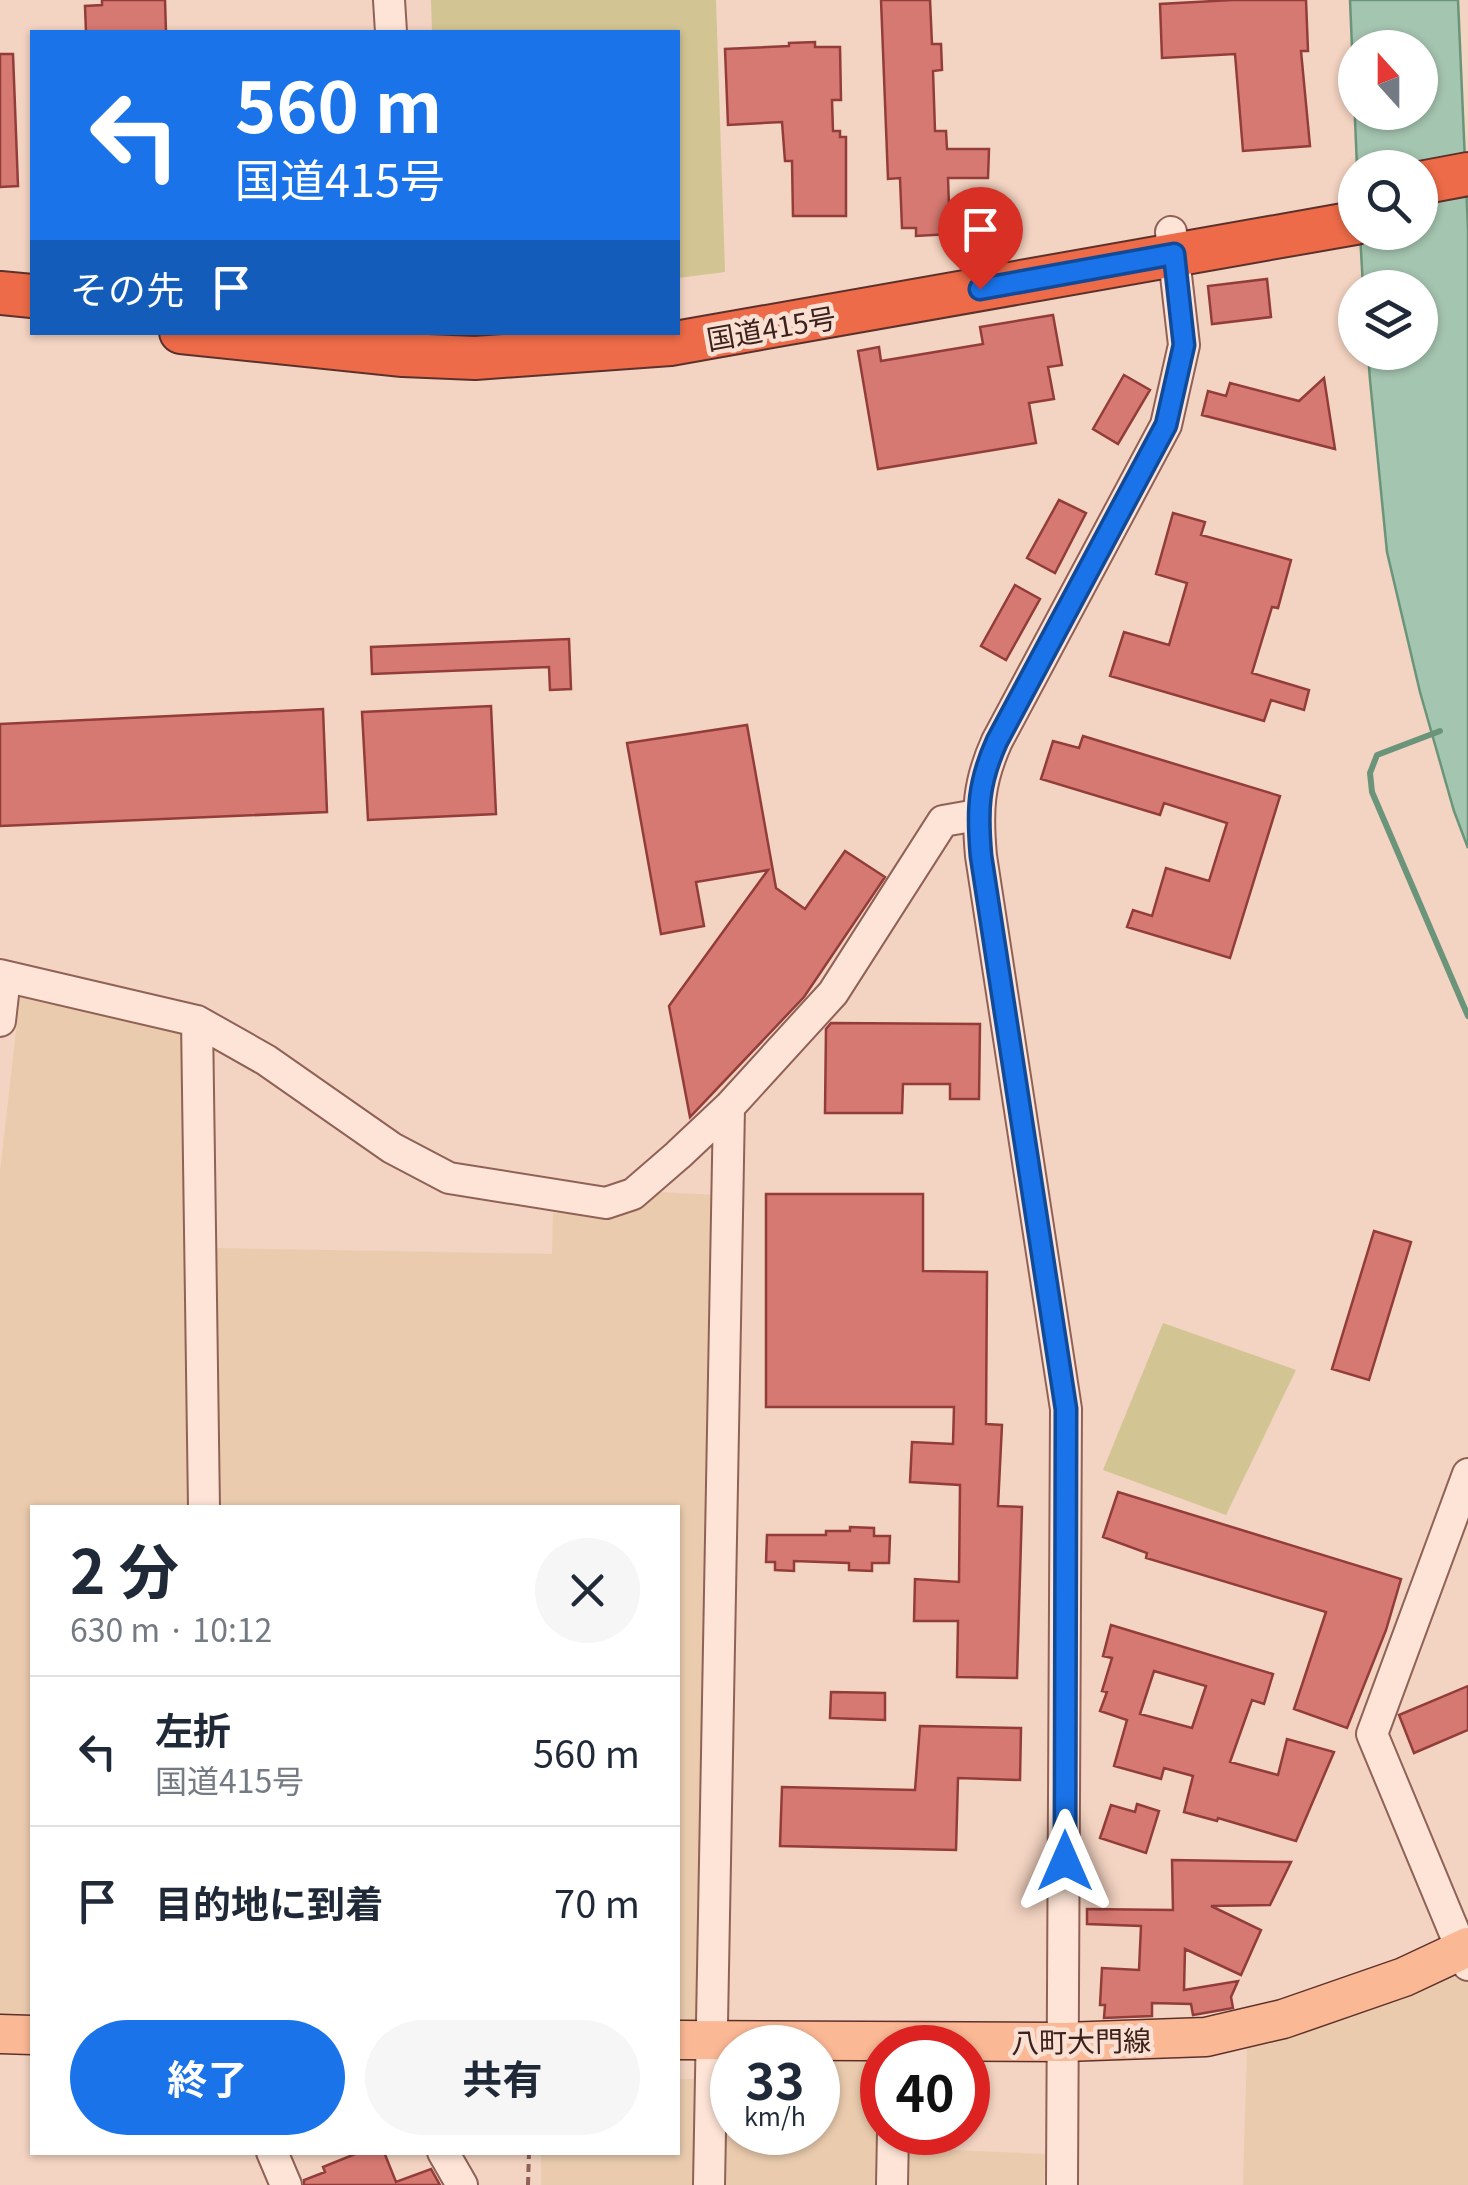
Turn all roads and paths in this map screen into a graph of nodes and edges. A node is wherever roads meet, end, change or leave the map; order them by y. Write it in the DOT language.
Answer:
graph roads {
  1 [pos="389,0"];
  2 [pos="390,30"];
  3 [pos="1468,174"];
  4 [pos="1438,180"];
  5 [pos="1468,202"];
  6 [pos="1438,208"];
  7 [pos="1338,212"];
  8 [pos="1173,243"];
  9 [pos="0,293"];
  10 [pos="30,296"];
  11 [pos="680,314"];
  12 [pos="0,316"];
  13 [pos="30,318"];
  14 [pos="236,335"];
  15 [pos="403,344"];
  16 [pos="977,815"];
  17 [pos="2,976"];
  18 [pos="0,1020"];
  19 [pos="198,1021"];
  20 [pos="729,1107"];
  21 [pos="1468,1474"];
  22 [pos="204,1505"];
  23 [pos="1466,1954"];
  24 [pos="0,2034"];
  25 [pos="30,2036"];
  26 [pos="694,2040"];
  27 [pos="1064,2042"];
  28 [pos="860,2043"];
  29 [pos="990,2043"];
  30 [pos="273,2155"];
  31 [pos="446,2155"];
  32 [pos="529,2155"];
  33 [pos="893,2155"];
  34 [pos="286,2185"];
  35 [pos="462,2185"];
  36 [pos="528,2185"];
  37 [pos="710,2185"];
  38 [pos="892,2185"];
  39 [pos="1062,2185"];
  1 -- 2 [label="street"];
  3 -- 4 [label="highway"];
  5 -- 6 [label="highway"];
  7 -- 8 [label="highway, 国道415号"];
  8 -- 11 [label="highway, 国道415号"];
  8 -- 15 [label="highway, 国道415号"];
  8 -- 16 [label="street"];
  9 -- 10 [label="highway"];
  12 -- 13 [label="highway"];
  14 -- 15 [label="highway, 国道415号"];
  16 -- 20 [label="street"];
  16 -- 27 [label="street"];
  17 -- 18 [label="street"];
  17 -- 19 [label="street"];
  19 -- 20 [label="street"];
  19 -- 22 [label="street"];
  20 -- 26 [label="street"];
  21 -- 23 [label="street"];
  23 -- 27 [label="main road, 八町大門線"];
  24 -- 25 [label="main road"];
  26 -- 28 [label="main road, 八町大門線"];
  26 -- 37 [label="street"];
  27 -- 29 [label="main road, 八町大門線"];
  27 -- 39 [label="street"];
  30 -- 34 [label="street"];
  31 -- 35 [label="street"];
  32 -- 36 [label="path"];
  33 -- 38 [label="street"];
}
